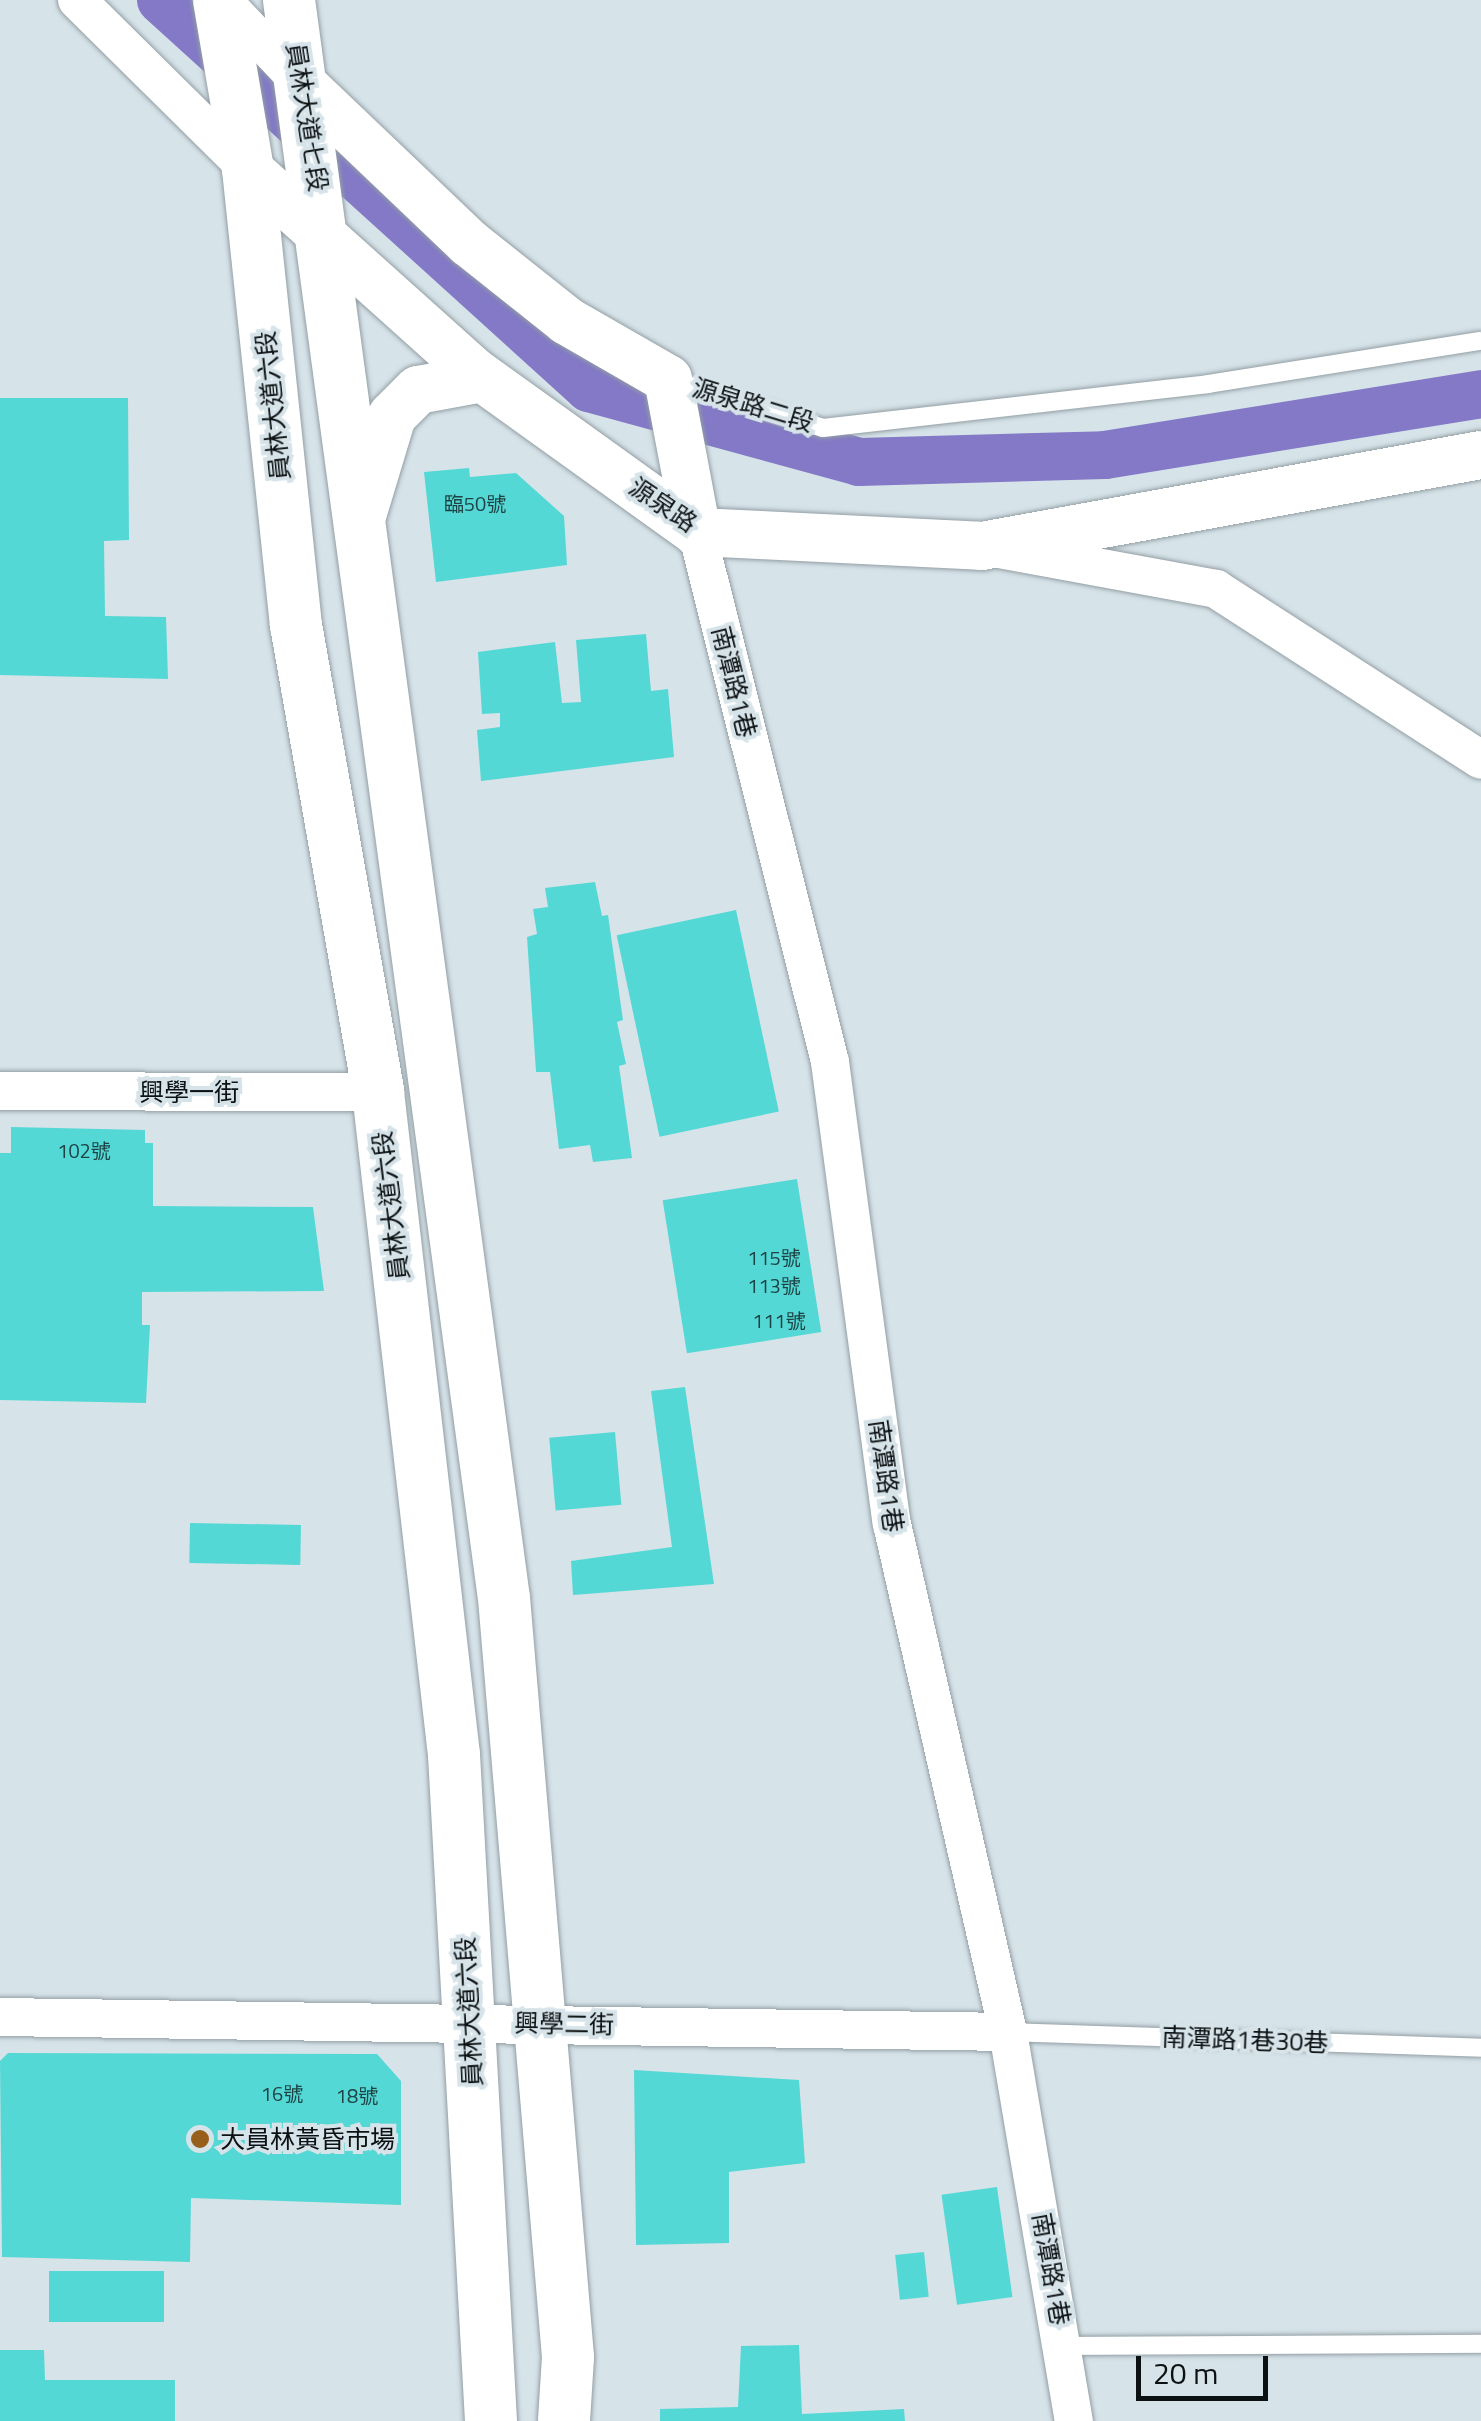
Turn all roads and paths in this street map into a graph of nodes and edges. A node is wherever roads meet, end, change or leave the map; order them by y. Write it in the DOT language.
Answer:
graph roads {
  1 [pos="77,0"];
  2 [pos="220,0"];
  3 [pos="289,0"];
  4 [pos="301,83"];
  5 [pos="248,169"];
  6 [pos="324,234"];
  7 [pos="1481,341"];
  8 [pos="482,378"];
  9 [pos="668,379"];
  10 [pos="1481,455"];
  11 [pos="360,522"];
  12 [pos="697,532"];
  13 [pos="982,546"];
  14 [pos="1481,760"];
  15 [pos="0,1092"];
  16 [pos="378,1092"];
  17 [pos="0,2016"];
  18 [pos="470,2023"];
  19 [pos="543,2024"];
  20 [pos="1008,2032"];
  21 [pos="1481,2048"];
  22 [pos="1481,2344"];
  23 [pos="1065,2346"];
  24 [pos="491,2421"];
  25 [pos="564,2421"];
  26 [pos="1074,2421"];
  1 -- 5 [label="street, 源泉路"];
  2 -- 4 [label="street, 源泉路二段"];
  2 -- 5 [label="main road, 員林大道六段"];
  3 -- 4 [label="main road, 員林大道七段"];
  4 -- 6 [label="main road, 員林大道七段"];
  4 -- 9 [label="street, 源泉路二段"];
  5 -- 6 [label="street, 源泉路"];
  5 -- 16 [label="main road, 員林大道六段"];
  6 -- 8 [label="street, 源泉路"];
  6 -- 11 [label="main road"];
  7 -- 9 [label="lane, 源泉路二段"];
  8 -- 11 [label="street"];
  8 -- 12 [label="street, 源泉路"];
  9 -- 12 [label="street"];
  10 -- 13 [label="street, 源泉路"];
  11 -- 19 [label="main road"];
  12 -- 13 [label="street, 源泉路"];
  12 -- 20 [label="street, 南潭路1巷"];
  13 -- 14 [label="street"];
  15 -- 16 [label="street, 興學一街"];
  16 -- 18 [label="main road, 員林大道六段"];
  17 -- 18 [label="street, 興學二街"];
  18 -- 19 [label="street, 興學二街"];
  18 -- 24 [label="main road, 員林大道六段"];
  19 -- 20 [label="street, 興學二街"];
  19 -- 25 [label="main road"];
  20 -- 21 [label="lane, 南潭路1巷30巷"];
  20 -- 23 [label="street, 南潭路1巷"];
  22 -- 23 [label="lane"];
  23 -- 26 [label="street, 南潭路1巷"];
}
